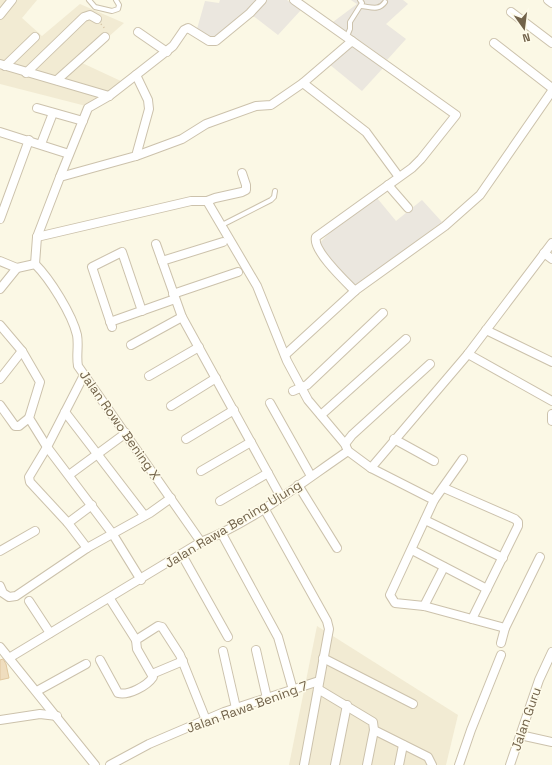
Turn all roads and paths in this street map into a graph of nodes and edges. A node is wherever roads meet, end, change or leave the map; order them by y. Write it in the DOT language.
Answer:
graph roads {
  1 [pos="12,0"];
  2 [pos="89,0"];
  3 [pos="116,0"];
  4 [pos="262,0"];
  5 [pos="294,0"];
  6 [pos="360,0"];
  7 [pos="548,0"];
  8 [pos="385,2"];
  9 [pos="552,3"];
  10 [pos="361,6"];
  11 [pos="511,12"];
  12 [pos="0,15"];
  13 [pos="97,19"];
  14 [pos="138,32"];
  15 [pos="35,37"];
  16 [pos="105,37"];
  17 [pos="350,38"];
  18 [pos="494,43"];
  19 [pos="552,43"];
  20 [pos="166,52"];
  21 [pos="2,65"];
  22 [pos="26,73"];
  23 [pos="136,75"];
  24 [pos="58,80"];
  25 [pos="303,83"];
  26 [pos="552,88"];
  27 [pos="92,91"];
  28 [pos="552,91"];
  29 [pos="109,96"];
  30 [pos="37,108"];
  31 [pos="88,108"];
  32 [pos="53,113"];
  33 [pos="83,121"];
  34 [pos="0,132"];
  35 [pos="29,140"];
  36 [pos="42,144"];
  37 [pos="69,154"];
  38 [pos="136,156"];
  39 [pos="242,173"];
  40 [pos="60,177"];
  41 [pos="400,177"];
  42 [pos="388,185"];
  43 [pos="275,191"];
  44 [pos="207,202"];
  45 [pos="408,208"];
  46 [pos="0,218"];
  47 [pos="222,225"];
  48 [pos="37,237"];
  49 [pos="223,242"];
  50 [pos="552,243"];
  51 [pos="156,244"];
  52 [pos="544,253"];
  53 [pos="552,259"];
  54 [pos="0,261"];
  55 [pos="162,261"];
  56 [pos="35,264"];
  57 [pos="18,268"];
  58 [pos="238,272"];
  59 [pos="0,289"];
  60 [pos="354,291"];
  61 [pos="174,296"];
  62 [pos="142,310"];
  63 [pos="383,313"];
  64 [pos="182,317"];
  65 [pos="0,325"];
  66 [pos="486,330"];
  67 [pos="406,339"];
  68 [pos="131,345"];
  69 [pos="199,347"];
  70 [pos="22,351"];
  71 [pos="468,354"];
  72 [pos="285,355"];
  73 [pos="552,362"];
  74 [pos="430,364"];
  75 [pos="84,375"];
  76 [pos="149,376"];
  77 [pos="216,378"];
  78 [pos="0,379"];
  79 [pos="302,388"];
  80 [pos="293,391"];
  81 [pos="552,401"];
  82 [pos="270,403"];
  83 [pos="0,405"];
  84 [pos="170,406"];
  85 [pos="234,410"];
  86 [pos="65,412"];
  87 [pos="552,414"];
  88 [pos="321,415"];
  89 [pos="29,418"];
  90 [pos="552,420"];
  91 [pos="126,433"];
  92 [pos="186,439"];
  93 [pos="394,439"];
  94 [pos="251,442"];
  95 [pos="47,447"];
  96 [pos="346,447"];
  97 [pos="98,454"];
  98 [pos="463,459"];
  99 [pos="434,461"];
  100 [pos="371,468"];
  101 [pos="201,471"];
  102 [pos="268,473"];
  103 [pos="69,475"];
  104 [pos="311,476"];
  105 [pos="298,485"];
  106 [pos="444,488"];
  107 [pos="281,496"];
  108 [pos="171,498"];
  109 [pos="434,500"];
  110 [pos="220,501"];
  111 [pos="92,506"];
  112 [pos="264,508"];
  113 [pos="144,515"];
  114 [pos="425,520"];
  115 [pos="68,523"];
  116 [pos="35,531"];
  117 [pos="112,533"];
  118 [pos="222,534"];
  119 [pos="201,542"];
  120 [pos="87,548"];
  121 [pos="337,548"];
  122 [pos="412,550"];
  123 [pos="0,551"];
  124 [pos="182,555"];
  125 [pos="540,557"];
  126 [pos="502,558"];
  127 [pos="444,567"];
  128 [pos="141,580"];
  129 [pos="0,586"];
  130 [pos="487,590"];
  131 [pos="110,599"];
  132 [pos="29,601"];
  133 [pos="424,606"];
  134 [pos="472,619"];
  135 [pos="505,628"];
  136 [pos="50,633"];
  137 [pos="228,637"];
  138 [pos="136,640"];
  139 [pos="501,643"];
  140 [pos="0,647"];
  141 [pos="256,650"];
  142 [pos="223,651"];
  143 [pos="552,652"];
  144 [pos="501,655"];
  145 [pos="9,658"];
  146 [pos="323,658"];
  147 [pos="100,660"];
  148 [pos="183,661"];
  149 [pos="86,664"];
  150 [pos="152,674"];
  151 [pos="319,680"];
  152 [pos="293,690"];
  153 [pos="318,690"];
  154 [pos="36,691"];
  155 [pos="267,698"];
  156 [pos="413,704"];
  157 [pos="347,705"];
  158 [pos="236,708"];
  159 [pos="57,716"];
  160 [pos="0,720"];
  161 [pos="206,720"];
  162 [pos="374,730"];
  163 [pos="520,735"];
  164 [pos="552,742"];
  165 [pos="403,745"];
  166 [pos="95,765"];
  167 [pos="110,765"];
  168 [pos="304,765"];
  169 [pos="335,765"];
  170 [pos="367,765"];
  171 [pos="399,765"];
  172 [pos="432,765"];
  173 [pos="459,765"];
  174 [pos="510,765"];
  1 -- 12 [label="street"];
  2 -- 3 [label="lane"];
  4 -- 20 [label="street"];
  5 -- 17 [label="street"];
  6 -- 10 [label="lane"];
  7 -- 9 [label="street"];
  8 -- 10 [label="lane"];
  10 -- 17 [label="lane"];
  11 -- 19 [label="street"];
  13 -- 16 [label="path"];
  13 -- 22 [label="street"];
  14 -- 20 [label="street"];
  15 -- 21 [label="street"];
  16 -- 24 [label="street"];
  17 -- 25 [label="street"];
  17 -- 41 [label="street"];
  18 -- 26 [label="street"];
  20 -- 23 [label="street"];
  21 -- 22 [label="street"];
  22 -- 24 [label="street"];
  23 -- 29 [label="street"];
  23 -- 38 [label="street"];
  24 -- 27 [label="street"];
  25 -- 38 [label="street"];
  25 -- 41 [label="street"];
  27 -- 29 [label="street"];
  27 -- 31 [label="street"];
  28 -- 60 [label="street"];
  29 -- 31 [label="street"];
  30 -- 32 [label="street"];
  31 -- 33 [label="street"];
  32 -- 33 [label="street"];
  32 -- 36 [label="street"];
  33 -- 37 [label="street"];
  34 -- 35 [label="street"];
  35 -- 36 [label="street"];
  35 -- 46 [label="street"];
  36 -- 37 [label="street"];
  37 -- 40 [label="street"];
  38 -- 40 [label="street"];
  39 -- 44 [label="street"];
  40 -- 48 [label="street"];
  41 -- 42 [label="street"];
  42 -- 45 [label="street"];
  42 -- 60 [label="street"];
  43 -- 47 [label="lane"];
  44 -- 47 [label="street"];
  44 -- 48 [label="street"];
  47 -- 72 [label="street"];
  48 -- 56 [label="street"];
  49 -- 55 [label="street"];
  50 -- 52 [label="street"];
  51 -- 55 [label="street"];
  52 -- 53 [label="street"];
  52 -- 66 [label="street"];
  54 -- 57 [label="street"];
  55 -- 61 [label="street"];
  56 -- 57 [label="street"];
  56 -- 75 [label="street, Jalan Rowo Bening X"];
  57 -- 59 [label="street"];
  58 -- 61 [label="street"];
  60 -- 72 [label="street"];
  61 -- 62 [label="street"];
  61 -- 64 [label="street"];
  62 -- 62 [label="street"];
  63 -- 79 [label="street"];
  64 -- 68 [label="street"];
  64 -- 69 [label="street"];
  65 -- 70 [label="street"];
  66 -- 71 [label="street"];
  66 -- 73 [label="street"];
  67 -- 88 [label="street"];
  69 -- 76 [label="street"];
  69 -- 77 [label="street"];
  70 -- 78 [label="street"];
  70 -- 89 [label="street"];
  71 -- 81 [label="street"];
  71 -- 93 [label="street"];
  72 -- 79 [label="street"];
  74 -- 96 [label="street, Jalan Rawa Bening Ujung"];
  75 -- 86 [label="street"];
  75 -- 91 [label="street, Jalan Rowo Bening X"];
  77 -- 84 [label="street"];
  77 -- 85 [label="street"];
  79 -- 80 [label="street"];
  79 -- 88 [label="street"];
  82 -- 104 [label="street"];
  83 -- 89 [label="street"];
  85 -- 92 [label="street"];
  85 -- 94 [label="street"];
  86 -- 95 [label="street"];
  86 -- 97 [label="street"];
  87 -- 90 [label="street"];
  88 -- 96 [label="street"];
  89 -- 95 [label="street"];
  91 -- 97 [label="street"];
  91 -- 108 [label="street, Jalan Rowo Bening X"];
  93 -- 99 [label="street"];
  93 -- 100 [label="street"];
  94 -- 101 [label="street"];
  94 -- 102 [label="street"];
  95 -- 103 [label="street"];
  95 -- 115 [label="street"];
  96 -- 100 [label="street"];
  96 -- 104 [label="street, Jalan Rawa Bening Ujung"];
  97 -- 103 [label="street"];
  97 -- 113 [label="street"];
  98 -- 106 [label="street"];
  100 -- 109 [label="street"];
  102 -- 107 [label="street"];
  102 -- 110 [label="street"];
  103 -- 111 [label="street"];
  104 -- 105 [label="street, Jalan Rawa Bening Ujung"];
  105 -- 107 [label="street, Jalan Rawa Bening Ujung"];
  105 -- 121 [label="street"];
  106 -- 109 [label="street"];
  106 -- 126 [label="street"];
  107 -- 112 [label="street, Jalan Rawa Bening Ujung"];
  108 -- 113 [label="street"];
  108 -- 119 [label="street, Jalan Rowo Bening X"];
  109 -- 114 [label="street"];
  111 -- 115 [label="street"];
  111 -- 117 [label="street"];
  112 -- 118 [label="street, Jalan Rawa Bening Ujung"];
  112 -- 146 [label="street"];
  113 -- 117 [label="street"];
  114 -- 122 [label="street"];
  114 -- 126 [label="street"];
  115 -- 120 [label="street"];
  116 -- 123 [label="street"];
  117 -- 120 [label="street"];
  117 -- 128 [label="street"];
  118 -- 119 [label="street, Jalan Rawa Bening Ujung"];
  118 -- 152 [label="street"];
  119 -- 124 [label="street, Jalan Rawa Bening Ujung"];
  120 -- 129 [label="street"];
  122 -- 127 [label="street"];
  122 -- 133 [label="street"];
  124 -- 128 [label="street, Jalan Rawa Bening Ujung"];
  124 -- 137 [label="street"];
  125 -- 135 [label="street"];
  126 -- 130 [label="street"];
  127 -- 130 [label="street"];
  127 -- 133 [label="street"];
  128 -- 131 [label="street, Jalan Rawa Bening Ujung"];
  130 -- 134 [label="street"];
  131 -- 136 [label="street, Jalan Rawa Bening Ujung"];
  131 -- 138 [label="street"];
  132 -- 136 [label="street"];
  133 -- 134 [label="street"];
  134 -- 135 [label="street"];
  135 -- 139 [label="street"];
  136 -- 145 [label="street, Jalan Rawa Bening Ujung"];
  138 -- 148 [label="street"];
  138 -- 150 [label="street"];
  140 -- 145 [label="street"];
  141 -- 155 [label="street"];
  142 -- 158 [label="street"];
  143 -- 163 [label="street, Jalan Guru"];
  144 -- 173 [label="street"];
  145 -- 154 [label="street"];
  146 -- 151 [label="street"];
  146 -- 156 [label="street"];
  147 -- 150 [label="street"];
  148 -- 150 [label="street"];
  148 -- 161 [label="street"];
  149 -- 154 [label="street"];
  151 -- 152 [label="street, Jalan Rawa Bening 7"];
  151 -- 153 [label="street"];
  152 -- 155 [label="street, Jalan Rawa Bening 7"];
  153 -- 157 [label="street"];
  153 -- 168 [label="street"];
  154 -- 159 [label="street"];
  155 -- 158 [label="street, Jalan Rawa Bening 7"];
  157 -- 162 [label="street"];
  157 -- 169 [label="street"];
  158 -- 161 [label="street, Jalan Rawa Bening 7"];
  159 -- 160 [label="street"];
  159 -- 166 [label="street"];
  161 -- 167 [label="street, Jalan Rawa Bening 7"];
  162 -- 165 [label="street"];
  162 -- 170 [label="street"];
  163 -- 164 [label="street"];
  163 -- 174 [label="street, Jalan Guru"];
  165 -- 171 [label="street"];
  165 -- 172 [label="street"];
}
